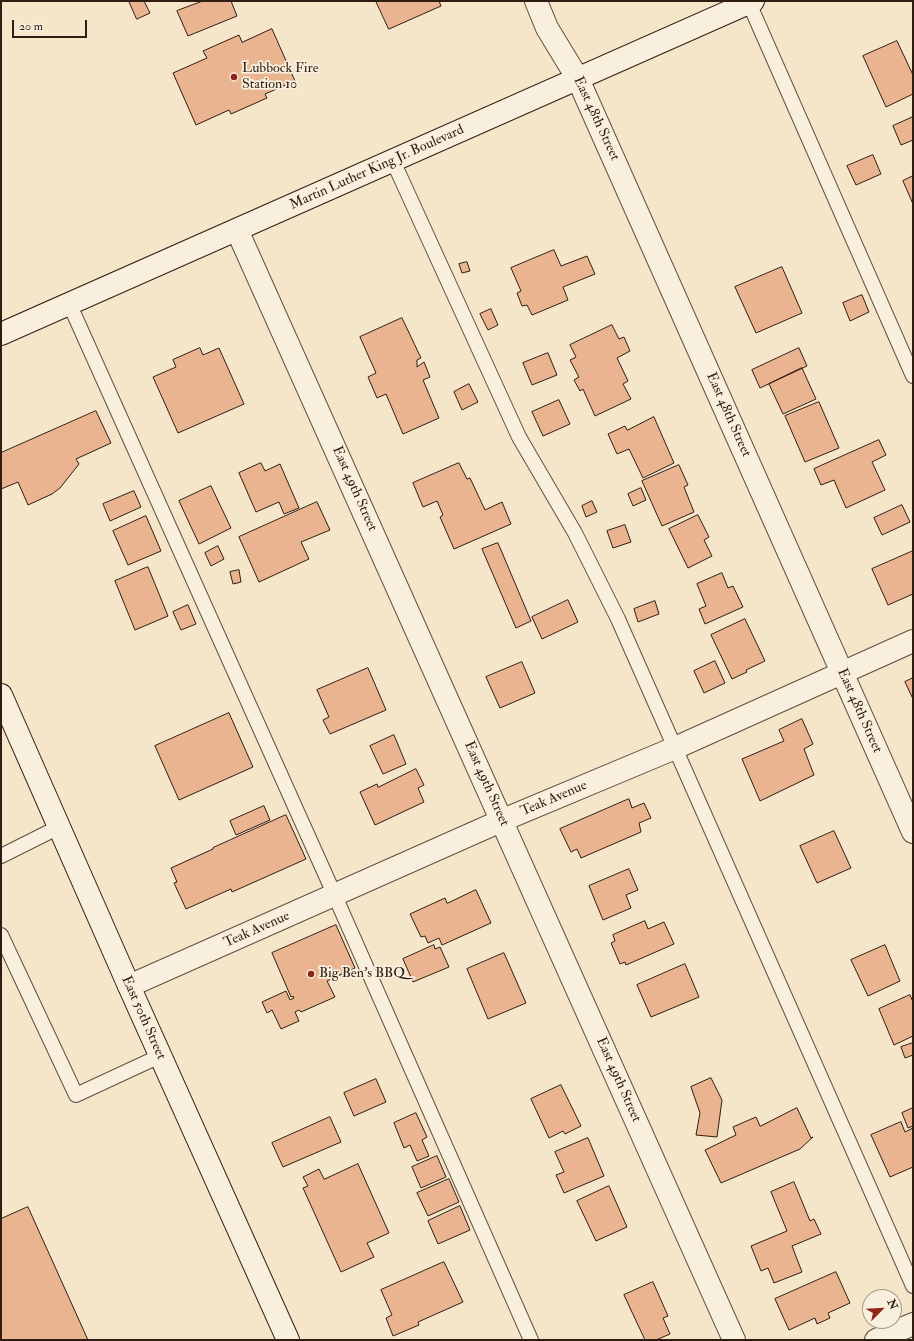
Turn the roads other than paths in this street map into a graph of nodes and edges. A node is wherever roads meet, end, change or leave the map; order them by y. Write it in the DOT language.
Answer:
graph roads {
  1 [pos="536,1"];
  2 [pos="751,2"];
  3 [pos="578,79"];
  4 [pos="393,161"];
  5 [pos="237,230"];
  6 [pos="69,303"];
  7 [pos="1,334"];
  8 [pos="913,376"];
  9 [pos="913,641"];
  10 [pos="842,673"];
  11 [pos="1,695"];
  12 [pos="675,748"];
  13 [pos="503,820"];
  14 [pos="59,827"];
  15 [pos="913,832"];
  16 [pos="1,856"];
  17 [pos="335,896"];
  18 [pos="1,935"];
  19 [pos="129,986"];
  20 [pos="160,1056"];
  21 [pos="913,1286"];
  22 [pos="913,1324"];
  23 [pos="288,1340"];
  24 [pos="531,1340"];
  25 [pos="734,1340"];
  26 [pos="876,1340"];
  1 -- 3 [label="street, East 48th Street"];
  2 -- 3 [label="street, Martin Luther King Jr. Boulevard"];
  2 -- 8 [label="lane"];
  3 -- 4 [label="street, Martin Luther King Jr. Boulevard"];
  3 -- 10 [label="street, East 48th Street"];
  4 -- 5 [label="street, Martin Luther King Jr. Boulevard"];
  4 -- 12 [label="lane"];
  5 -- 6 [label="street, Martin Luther King Jr. Boulevard"];
  5 -- 13 [label="street, East 49th Street"];
  6 -- 7 [label="street, Martin Luther King Jr. Boulevard"];
  6 -- 17 [label="lane"];
  9 -- 10 [label="street, Teak Avenue"];
  10 -- 12 [label="street, Teak Avenue"];
  10 -- 15 [label="street, East 48th Street"];
  11 -- 14 [label="street, East 50th Street"];
  12 -- 13 [label="street, Teak Avenue"];
  12 -- 21 [label="lane"];
  13 -- 17 [label="street, Teak Avenue"];
  13 -- 25 [label="street, East 49th Street"];
  14 -- 16 [label="lane"];
  14 -- 19 [label="street, East 50th Street"];
  17 -- 19 [label="street, Teak Avenue"];
  17 -- 24 [label="lane"];
  18 -- 20 [label="lane"];
  19 -- 20 [label="street, East 50th Street"];
  20 -- 23 [label="street, East 50th Street"];
  22 -- 26 [label="street"];
}
